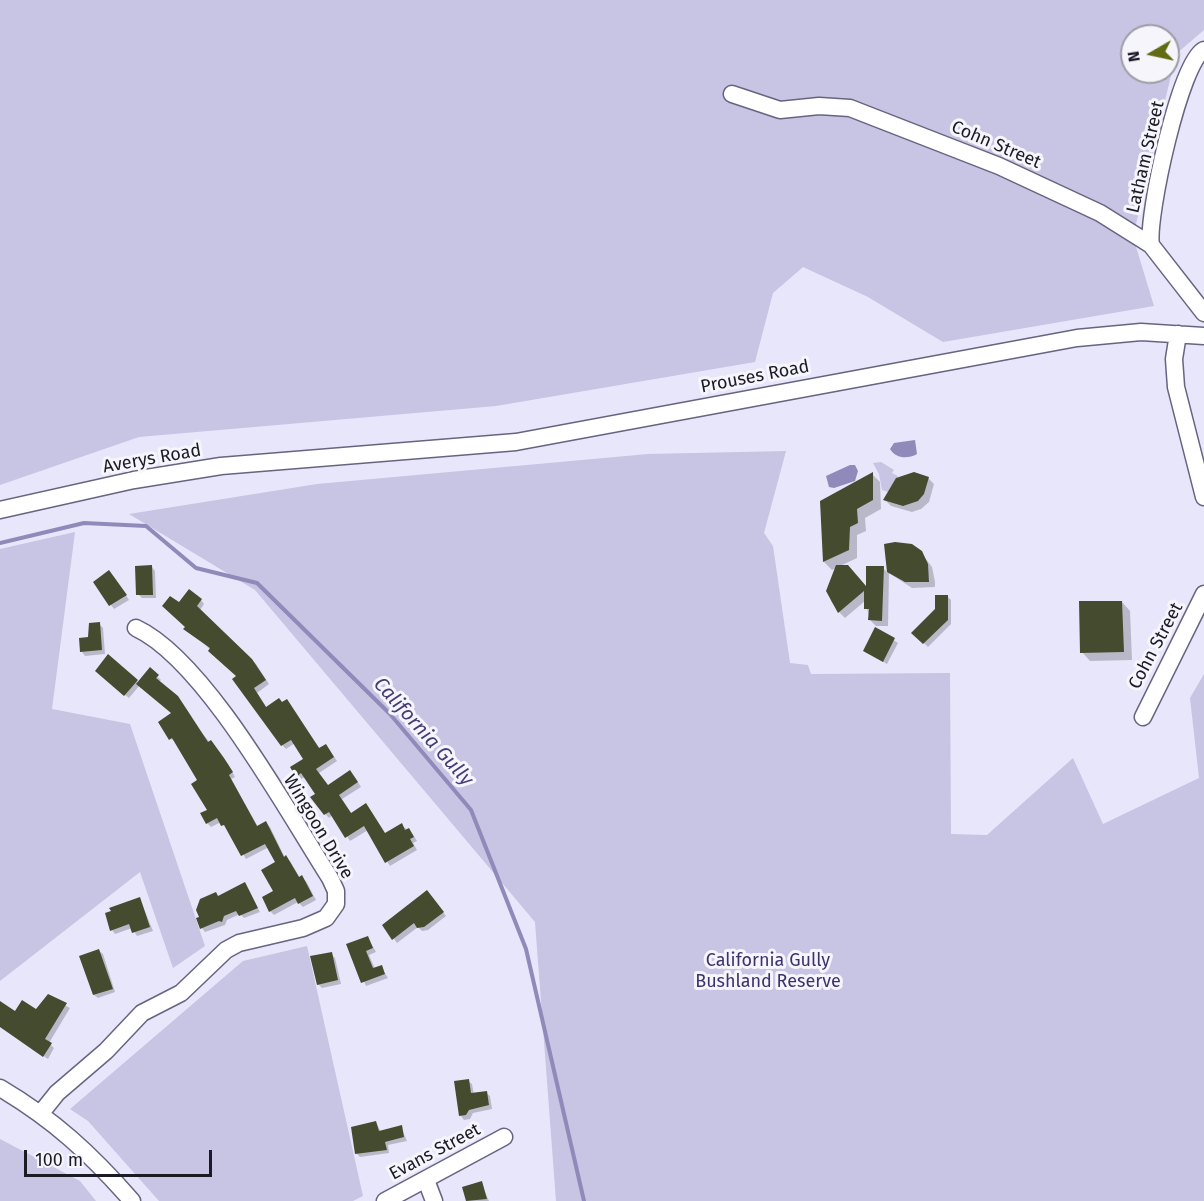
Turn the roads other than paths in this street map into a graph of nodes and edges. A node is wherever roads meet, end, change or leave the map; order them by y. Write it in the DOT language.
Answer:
graph roads {
  1 [pos="1204,50"];
  2 [pos="732,94"];
  3 [pos="1151,245"];
  4 [pos="1204,313"];
  5 [pos="1178,334"];
  6 [pos="1204,336"];
  7 [pos="312,458"];
  8 [pos="1204,497"];
  9 [pos="0,510"];
  10 [pos="1204,594"];
  11 [pos="136,628"];
  12 [pos="1143,717"];
  13 [pos="0,1088"];
  14 [pos="41,1113"];
  15 [pos="504,1137"];
  16 [pos="426,1180"];
  17 [pos="132,1201"];
  18 [pos="385,1201"];
  19 [pos="434,1201"];
  1 -- 3 [label="street, Latham Street"];
  2 -- 3 [label="street, Cohn Street"];
  3 -- 4 [label="street, Cohn Street"];
  5 -- 6 [label="street, Prouses Road"];
  5 -- 7 [label="street, Prouses Road"];
  5 -- 8 [label="street"];
  7 -- 9 [label="street, Averys Road"];
  10 -- 12 [label="street, Cohn Street"];
  11 -- 14 [label="street, Wingoon Drive"];
  13 -- 14 [label="street"];
  14 -- 17 [label="street"];
  15 -- 16 [label="street, Evans Street"];
  16 -- 18 [label="street, Evans Street"];
  16 -- 19 [label="street"];
}
